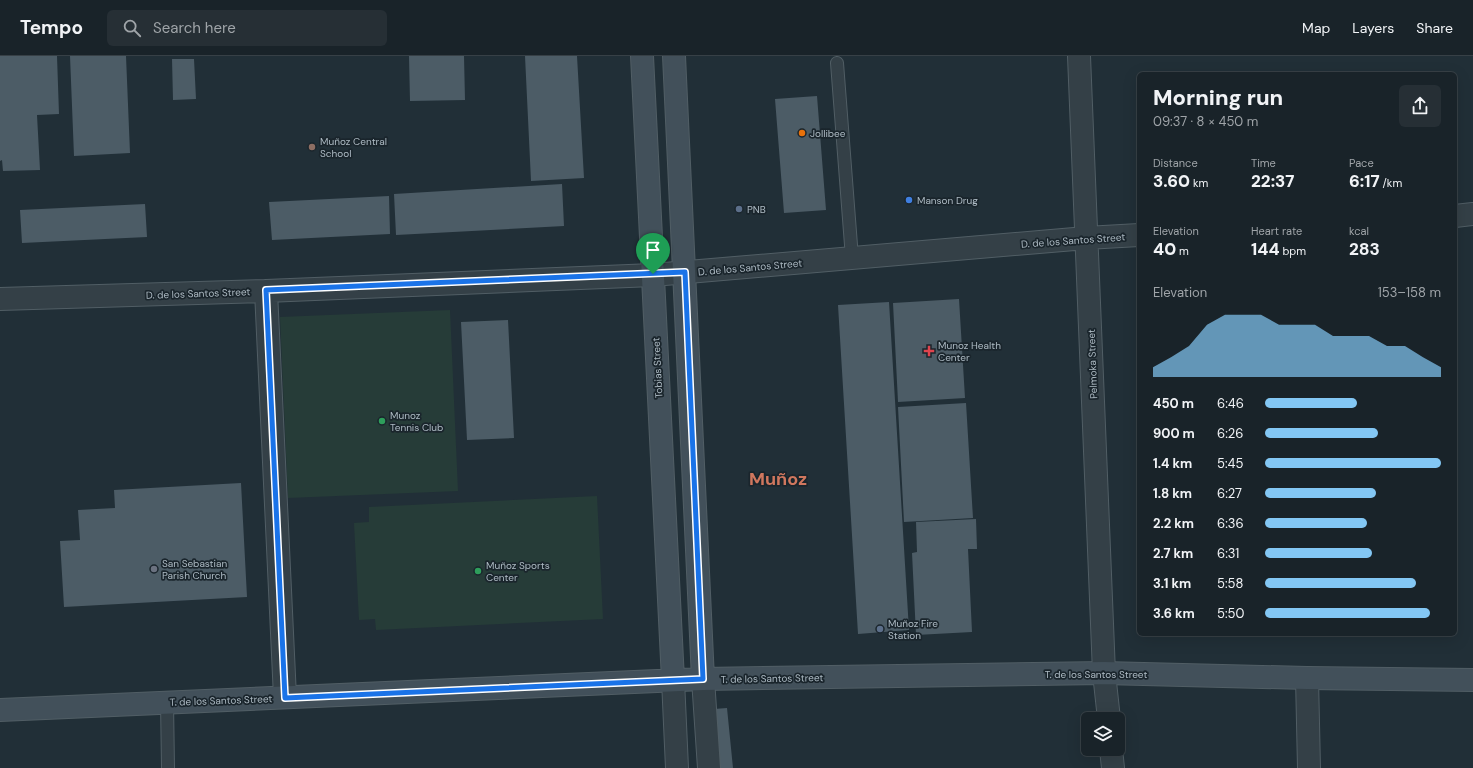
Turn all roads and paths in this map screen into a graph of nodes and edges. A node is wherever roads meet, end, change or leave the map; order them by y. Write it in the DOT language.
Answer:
graph roads {
  1 [pos="642,56"];
  2 [pos="674,56"];
  3 [pos="1079,56"];
  4 [pos="837,63"];
  5 [pos="1473,214"];
  6 [pos="1457,216"];
  7 [pos="1137,235"];
  8 [pos="1086,238"];
  9 [pos="852,258"];
  10 [pos="685,272"];
  11 [pos="653,274"];
  12 [pos="266,290"];
  13 [pos="0,299"];
  14 [pos="1104,673"];
  15 [pos="1307,678"];
  16 [pos="703,679"];
  17 [pos="673,680"];
  18 [pos="1473,680"];
  19 [pos="285,698"];
  20 [pos="167,702"];
  21 [pos="0,710"];
  22 [pos="1108,712"];
  23 [pos="1112,756"];
  24 [pos="168,768"];
  25 [pos="677,768"];
  26 [pos="709,768"];
  27 [pos="1113,768"];
  28 [pos="1309,768"];
  1 -- 11 [label="main road, Tobias Street"];
  2 -- 10 [label="main road"];
  3 -- 8 [label="street, Pelmoka Street"];
  4 -- 9 [label="lane"];
  5 -- 6 [label="street"];
  7 -- 8 [label="street, D. de los Santos Street"];
  8 -- 9 [label="street, D. de los Santos Street"];
  8 -- 14 [label="street, Pelmoka Street"];
  9 -- 10 [label="street, D. de los Santos Street"];
  10 -- 11 [label="street, D. de los Santos Street"];
  10 -- 16 [label="main road"];
  11 -- 12 [label="street, D. de los Santos Street"];
  11 -- 17 [label="main road, Tobias Street"];
  12 -- 13 [label="street, D. de los Santos Street"];
  12 -- 19 [label="street"];
  14 -- 15 [label="main road, T. de los Santos Street"];
  14 -- 16 [label="main road, T. de los Santos Street"];
  14 -- 22 [label="street, Pelmoka Street"];
  15 -- 18 [label="main road, T. de los Santos Street"];
  15 -- 28 [label="street"];
  16 -- 17 [label="main road, T. de los Santos Street"];
  16 -- 26 [label="street"];
  17 -- 19 [label="main road, T. de los Santos Street"];
  17 -- 25 [label="street"];
  19 -- 20 [label="main road, T. de los Santos Street"];
  20 -- 21 [label="main road, T. de los Santos Street"];
  20 -- 24 [label="lane"];
  23 -- 27 [label="street"];
}
